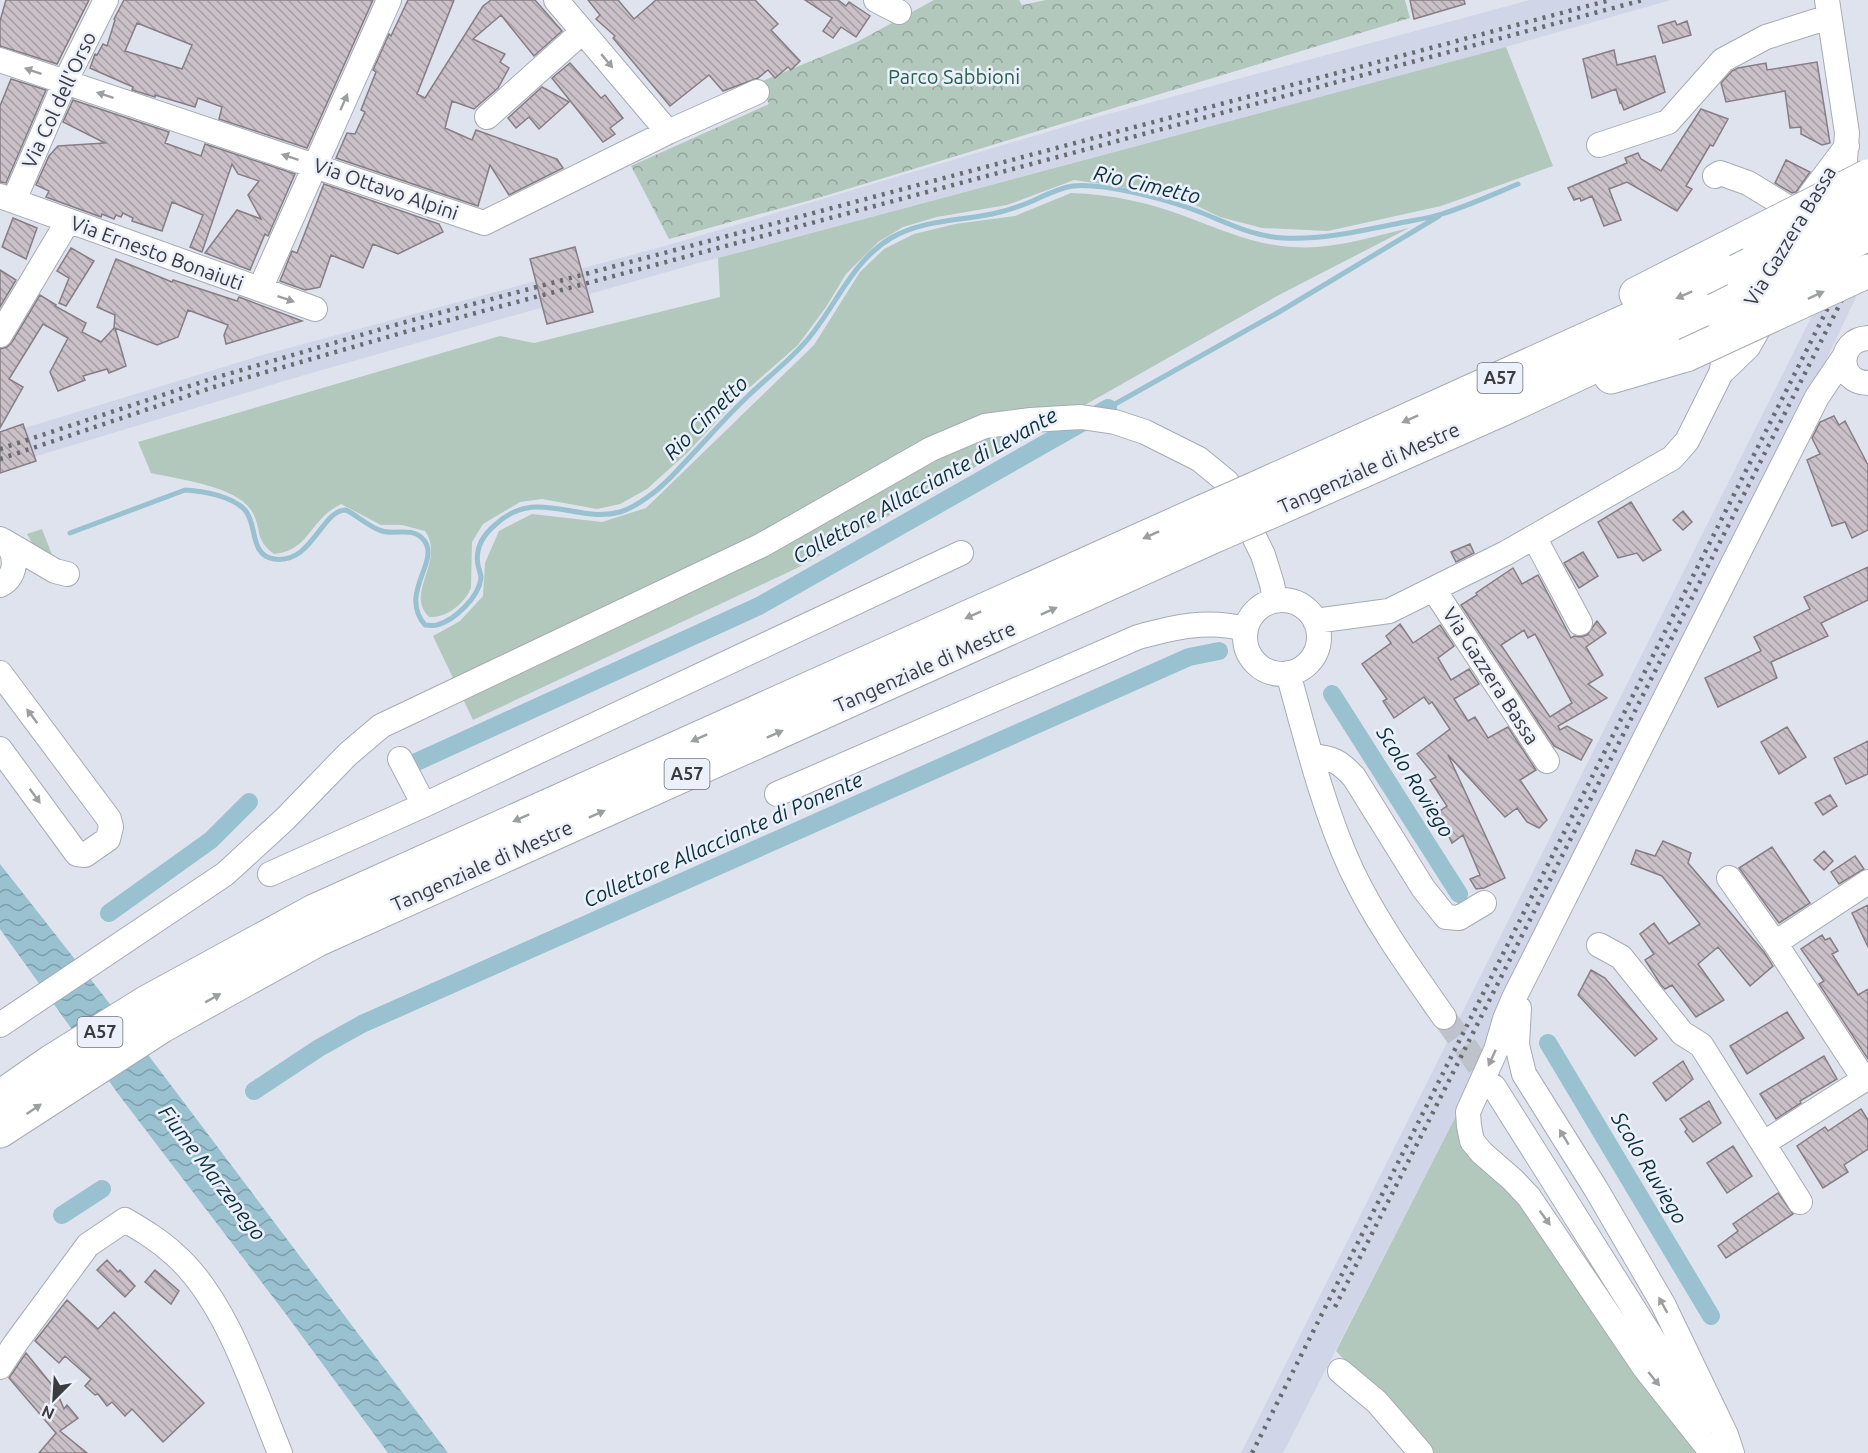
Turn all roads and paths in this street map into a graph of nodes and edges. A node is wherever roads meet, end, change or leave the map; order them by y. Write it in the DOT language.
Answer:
graph roads {
  1 [pos="106,0"];
  2 [pos="389,0"];
  3 [pos="556,0"];
  4 [pos="876,0"];
  5 [pos="1828,8"];
  6 [pos="899,12"];
  7 [pos="582,32"];
  8 [pos="0,60"];
  9 [pos="65,82"];
  10 [pos="757,92"];
  11 [pos="487,117"];
  12 [pos="668,132"];
  13 [pos="1599,145"];
  14 [pos="1847,146"];
  15 [pos="316,165"];
  16 [pos="1715,176"];
  17 [pos="1868,176"];
  18 [pos="7,198"];
  19 [pos="1868,205"];
  20 [pos="1799,214"];
  21 [pos="68,221"];
  22 [pos="1868,234"];
  23 [pos="1868,271"];
  24 [pos="260,290"];
  25 [pos="315,309"];
  26 [pos="0,335"];
  27 [pos="1867,338"];
  28 [pos="1845,357"];
  29 [pos="1721,373"];
  30 [pos="1864,383"];
  31 [pos="1817,397"];
  32 [pos="1446,403"];
  33 [pos="1503,409"];
  34 [pos="1270,497"];
  35 [pos="1534,537"];
  36 [pos="2,540"];
  37 [pos="961,553"];
  38 [pos="5,581"];
  39 [pos="1434,590"];
  40 [pos="1275,600"];
  41 [pos="1315,621"];
  42 [pos="1580,623"];
  43 [pos="1245,628"];
  44 [pos="0,673"];
  45 [pos="1288,673"];
  46 [pos="0,749"];
  47 [pos="1311,756"];
  48 [pos="1547,761"];
  49 [pos="405,768"];
  50 [pos="777,794"];
  51 [pos="424,805"];
  52 [pos="270,874"];
  53 [pos="1729,879"];
  54 [pos="1868,882"];
  55 [pos="1484,903"];
  56 [pos="1775,943"];
  57 [pos="1599,945"];
  58 [pos="1522,985"];
  59 [pos="1444,1017"];
  60 [pos="0,1025"];
  61 [pos="60,1074"];
  62 [pos="1866,1078"];
  63 [pos="1494,1087"];
  64 [pos="0,1097"];
  65 [pos="0,1131"];
  66 [pos="1764,1143"];
  67 [pos="1800,1202"];
  68 [pos="0,1367"];
  69 [pos="1340,1371"];
  70 [pos="280,1453"];
  71 [pos="1421,1453"];
  72 [pos="1712,1453"];
  73 [pos="1723,1453"];
  74 [pos="1731,1453"];
  1 -- 9 [label="street, Via Col dell'Orso"];
  15 -- 2 [label="street, one-way"];
  3 -- 7 [label="street"];
  4 -- 6 [label="street"];
  5 -- 13 [label="street"];
  5 -- 14 [label="street"];
  7 -- 11 [label="street"];
  7 -- 12 [label="street, one-way"];
  9 -- 8 [label="street, Via Ottavo Alpini, one-way"];
  15 -- 9 [label="street, Via Ottavo Alpini, one-way"];
  9 -- 18 [label="street, Via Col dell'Orso"];
  10 -- 12 [label="street, Via Ottavo Alpini"];
  12 -- 15 [label="street, Via Ottavo Alpini"];
  14 -- 20 [label="street, Via Gazzera Bassa"];
  14 -- 29 [label="street, Via Gazzera Bassa"];
  15 -- 24 [label="street"];
  16 -- 20 [label="street"];
  17 -- 32 [label="highway, A57, bridge"];
  18 -- 21 [label="street, Via Ernesto Bonaiuti"];
  19 -- 32 [label="highway, Tangenziale di Mestre / A57, one-way, bridge"];
  20 -- 29 [label="street, Via Gazzera Bassa"];
  21 -- 24 [label="street, Via Ernesto Bonaiuti"];
  21 -- 26 [label="street"];
  22 -- 33 [label="highway, Tangenziale di Mestre / A57, bridge"];
  33 -- 23 [label="highway, A57, one-way, bridge"];
  24 -- 25 [label="street, Via Ernesto Bonaiuti, one-way"];
  27 -- 28 [label="street"];
  28 -- 30 [label="street"];
  28 -- 31 [label="street"];
  29 -- 35 [label="street, Via Gazzera Bassa"];
  30 -- 31 [label="street"];
  31 -- 58 [label="street"];
  32 -- 34 [label="highway, Tangenziale di Mestre / A57, one-way"];
  33 -- 34 [label="highway, Tangenziale di Mestre / A57"];
  34 -- 61 [label="highway, Tangenziale di Mestre / A57, bridge"];
  35 -- 39 [label="street, Via Gazzera Bassa"];
  35 -- 42 [label="street"];
  36 -- 38 [label="street"];
  36 -- 38 [label="street"];
  37 -- 51 [label="street"];
  39 -- 41 [label="street, Via Gazzera Bassa"];
  39 -- 48 [label="street, Via Gazzera Bassa"];
  40 -- 41 [label="street"];
  40 -- 43 [label="street"];
  40 -- 60 [label="street"];
  41 -- 45 [label="street"];
  43 -- 45 [label="street"];
  43 -- 50 [label="street"];
  46 -- 44 [label="street, one-way"];
  45 -- 47 [label="street"];
  47 -- 55 [label="street"];
  47 -- 59 [label="street"];
  49 -- 51 [label="street"];
  51 -- 52 [label="street"];
  53 -- 56 [label="street"];
  54 -- 56 [label="street"];
  56 -- 62 [label="street"];
  57 -- 66 [label="street"];
  58 -- 72 [label="street, one-way"];
  74 -- 58 [label="street, one-way"];
  61 -- 64 [label="highway, Tangenziale di Mestre / A57"];
  65 -- 61 [label="highway, Tangenziale di Mestre / A57, one-way"];
  62 -- 66 [label="street"];
  63 -- 73 [label="street"];
  66 -- 67 [label="street"];
  68 -- 70 [label="street"];
  69 -- 71 [label="street"];
}
